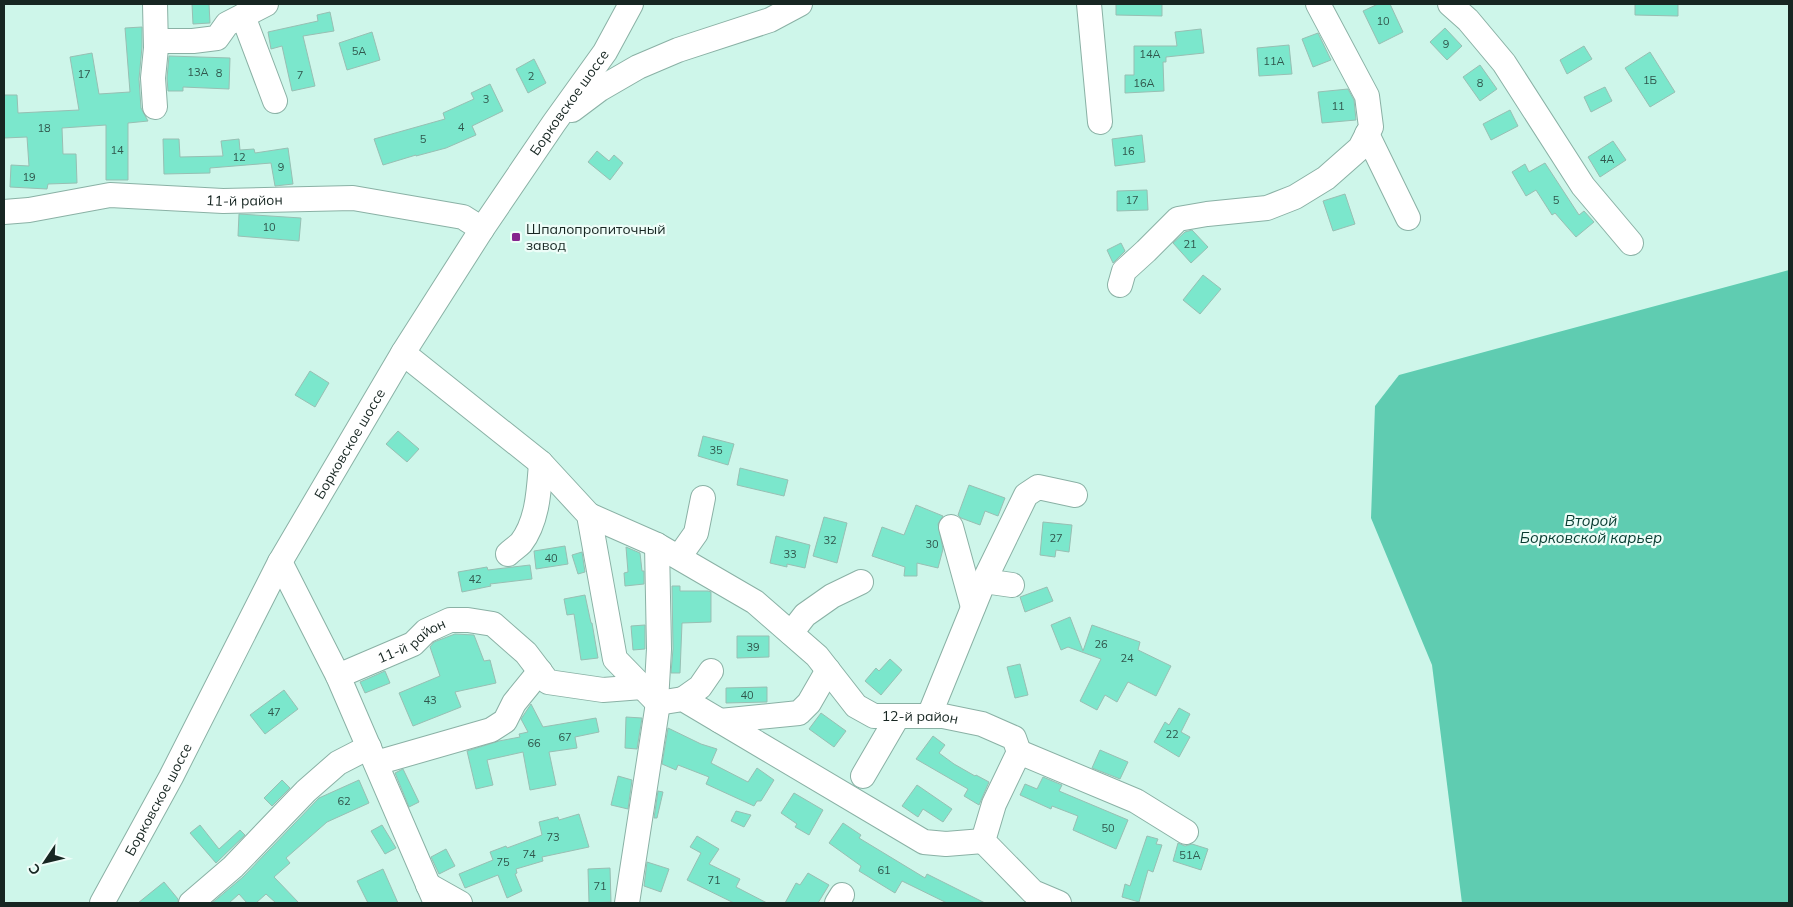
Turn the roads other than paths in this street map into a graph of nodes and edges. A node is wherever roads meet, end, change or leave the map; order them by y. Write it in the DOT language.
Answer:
graph roads {
  1 [pos="155,4"];
  2 [pos="266,4"];
  3 [pos="631,4"];
  4 [pos="800,4"];
  5 [pos="1089,4"];
  6 [pos="1318,4"];
  7 [pos="1450,4"];
  8 [pos="243,16"];
  9 [pos="156,41"];
  10 [pos="275,101"];
  11 [pos="155,107"];
  12 [pos="1100,122"];
  13 [pos="554,123"];
  14 [pos="1367,134"];
  15 [pos="4,212"];
  16 [pos="1408,218"];
  17 [pos="482,229"];
  18 [pos="1631,243"];
  19 [pos="1120,285"];
  20 [pos="403,353"];
  21 [pos="541,463"];
  22 [pos="1075,495"];
  23 [pos="703,498"];
  24 [pos="589,515"];
  25 [pos="951,527"];
  26 [pos="657,545"];
  27 [pos="508,554"];
  28 [pos="679,557"];
  29 [pos="280,562"];
  30 [pos="984,581"];
  31 [pos="861,582"];
  32 [pos="1012,585"];
  33 [pos="973,608"];
  34 [pos="791,633"];
  35 [pos="828,670"];
  36 [pos="540,671"];
  37 [pos="711,671"];
  38 [pos="338,676"];
  39 [pos="652,697"];
  40 [pos="683,699"];
  41 [pos="898,716"];
  42 [pos="929,716"];
  43 [pos="720,721"];
  44 [pos="1020,752"];
  45 [pos="372,755"];
  46 [pos="862,776"];
  47 [pos="1186,832"];
  48 [pos="983,841"];
  49 [pos="432,894"];
  50 [pos="102,903"];
  51 [pos="190,903"];
  52 [pos="460,903"];
  53 [pos="627,903"];
  54 [pos="1059,903"];
  1 -- 9 [label="street"];
  2 -- 8 [label="street"];
  3 -- 13 [label="street, Борковское шоссе"];
  4 -- 13 [label="street"];
  5 -- 12 [label="street"];
  6 -- 14 [label="street"];
  7 -- 18 [label="street"];
  8 -- 9 [label="street"];
  8 -- 10 [label="street"];
  9 -- 11 [label="street"];
  13 -- 17 [label="street, Борковское шоссе"];
  14 -- 16 [label="street"];
  14 -- 19 [label="street"];
  15 -- 17 [label="street, 11-й район"];
  17 -- 20 [label="street, Борковское шоссе"];
  20 -- 21 [label="street"];
  20 -- 29 [label="street, Борковское шоссе"];
  21 -- 24 [label="street"];
  21 -- 27 [label="street"];
  22 -- 30 [label="street"];
  23 -- 28 [label="street"];
  24 -- 26 [label="street, 12-й район"];
  24 -- 39 [label="street"];
  25 -- 33 [label="street"];
  26 -- 28 [label="street, 12-й район"];
  26 -- 39 [label="street"];
  28 -- 34 [label="street, 12-й район"];
  29 -- 38 [label="street"];
  29 -- 50 [label="street, Борковское шоссе"];
  30 -- 32 [label="street"];
  30 -- 33 [label="street"];
  31 -- 34 [label="street"];
  33 -- 42 [label="street"];
  34 -- 35 [label="street, 12-й район"];
  35 -- 41 [label="street, 12-й район"];
  35 -- 43 [label="street"];
  36 -- 38 [label="street, 11-й район"];
  36 -- 39 [label="street, 11-й район"];
  36 -- 45 [label="street"];
  37 -- 40 [label="street"];
  38 -- 45 [label="street"];
  39 -- 40 [label="street, 11-й район"];
  39 -- 53 [label="street"];
  40 -- 43 [label="street"];
  41 -- 42 [label="street, 12-й район"];
  41 -- 46 [label="street"];
  42 -- 44 [label="street, 12-й район"];
  43 -- 48 [label="street"];
  44 -- 47 [label="street"];
  44 -- 48 [label="street"];
  45 -- 49 [label="street"];
  45 -- 51 [label="street"];
  48 -- 54 [label="street"];
  49 -- 52 [label="street"];
}
